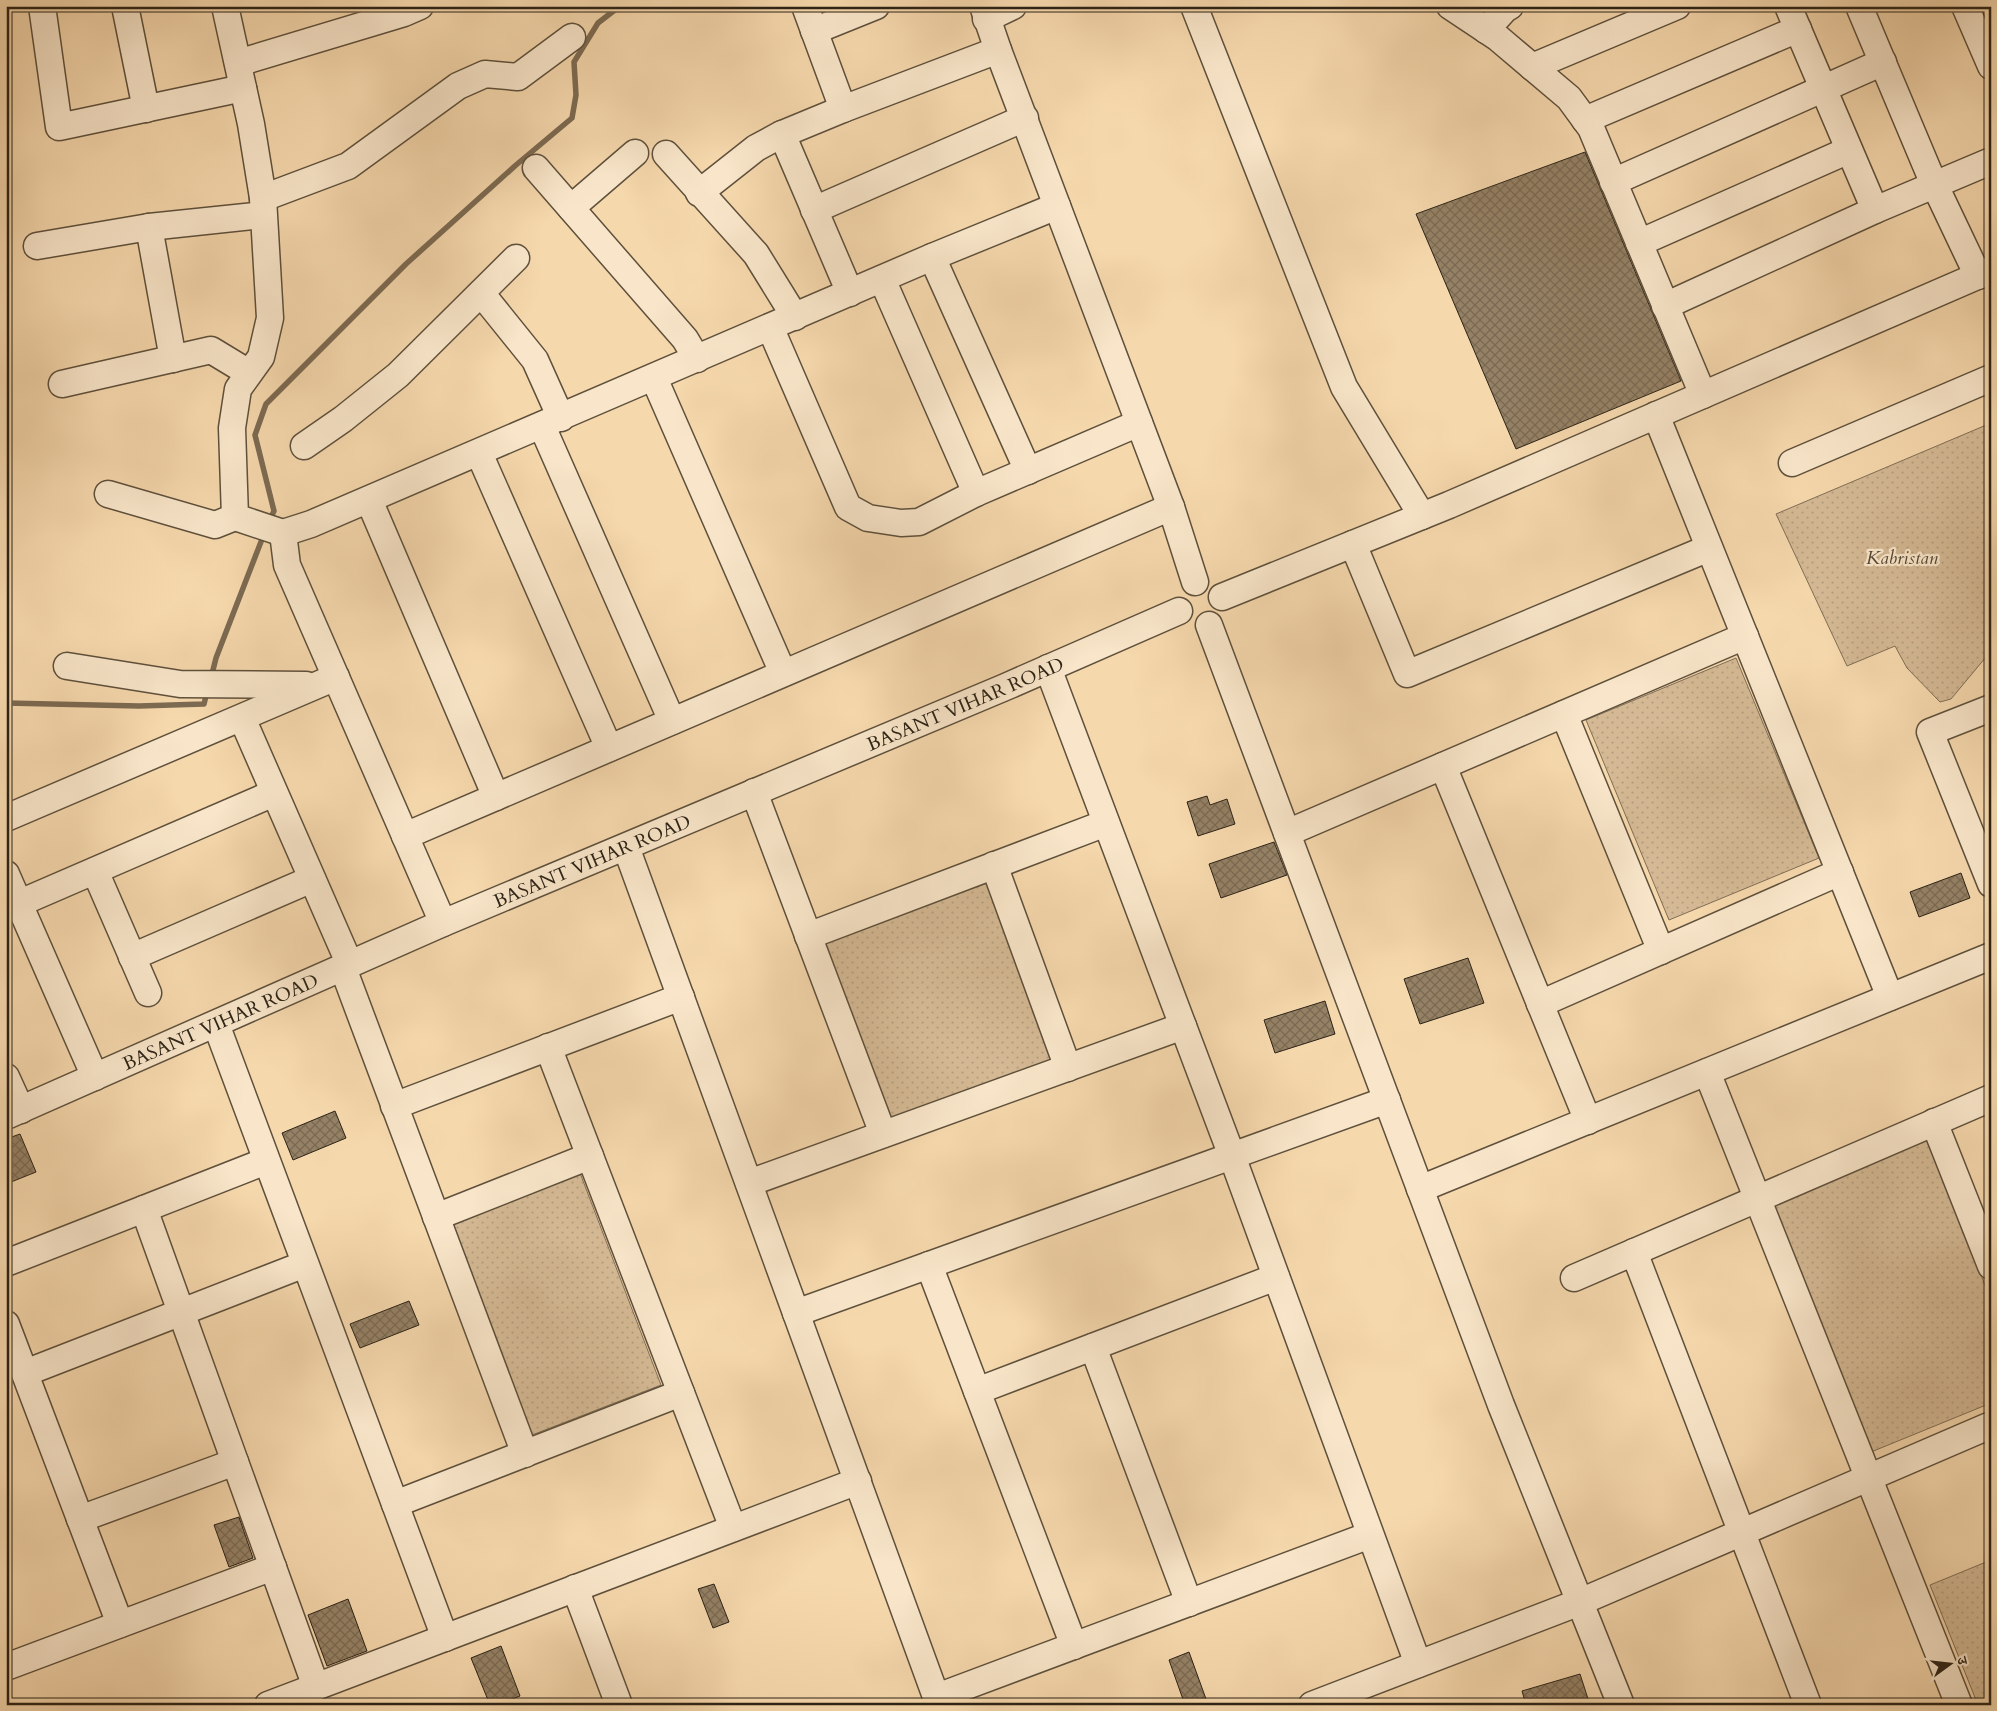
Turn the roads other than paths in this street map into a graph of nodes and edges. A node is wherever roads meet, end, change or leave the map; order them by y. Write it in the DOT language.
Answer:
graph roads {
  1 [pos="42,6"];
  2 [pos="125,6"];
  3 [pos="225,6"];
  4 [pos="420,6"];
  5 [pos="805,6"];
  6 [pos="876,6"];
  7 [pos="1012,6"];
  8 [pos="1194,6"];
  9 [pos="1450,6"];
  10 [pos="1510,6"];
  11 [pos="1677,6"];
  12 [pos="1859,6"];
  13 [pos="1964,6"];
  14 [pos="985,12"];
  15 [pos="1793,18"];
  16 [pos="1486,30"];
  17 [pos="814,31"];
  18 [pos="572,37"];
  19 [pos="998,50"];
  20 [pos="1883,62"];
  21 [pos="238,63"];
  22 [pos="1991,66"];
  23 [pos="1532,67"];
  24 [pos="243,88"];
  25 [pos="1823,89"];
  26 [pos="146,109"];
  27 [pos="843,109"];
  28 [pos="1024,118"];
  29 [pos="1585,120"];
  30 [pos="782,134"];
  31 [pos="1849,150"];
  32 [pos="635,153"];
  33 [pos="666,154"];
  34 [pos="1991,161"];
  35 [pos="536,168"];
  36 [pos="1613,182"];
  37 [pos="1934,184"];
  38 [pos="700,193"];
  39 [pos="1057,206"];
  40 [pos="263,207"];
  41 [pos="571,208"];
  42 [pos="814,210"];
  43 [pos="1875,210"];
  44 [pos="149,227"];
  45 [pos="1638,243"];
  46 [pos="37,246"];
  47 [pos="932,257"];
  48 [pos="516,258"];
  49 [pos="1985,273"];
  50 [pos="882,279"];
  51 [pos="481,293"];
  52 [pos="850,293"];
  53 [pos="1665,306"];
  54 [pos="795,317"];
  55 [pos="770,327"];
  56 [pos="173,359"];
  57 [pos="697,359"];
  58 [pos="249,373"];
  59 [pos="654,378"];
  60 [pos="1991,378"];
  61 [pos="62,384"];
  62 [pos="1704,395"];
  63 [pos="1656,415"];
  64 [pos="551,422"];
  65 [pos="1139,423"];
  66 [pos="304,446"];
  67 [pos="479,453"];
  68 [pos="1792,463"];
  69 [pos="1028,470"];
  70 [pos="976,493"];
  71 [pos="108,494"];
  72 [pos="369,500"];
  73 [pos="1171,507"];
  74 [pos="1422,516"];
  75 [pos="244,520"];
  76 [pos="282,533"];
  77 [pos="1353,544"];
  78 [pos="1709,548"];
  79 [pos="1195,582"];
  80 [pos="1222,597"];
  81 [pos="1179,611"];
  82 [pos="1209,626"];
  83 [pos="1745,636"];
  84 [pos="67,666"];
  85 [pos="1048,668"];
  86 [pos="783,673"];
  87 [pos="326,681"];
  88 [pos="1991,708"];
  89 [pos="1564,714"];
  90 [pos="242,718"];
  91 [pos="672,721"];
  92 [pos="609,748"];
  93 [pos="1444,766"];
  94 [pos="754,792"];
  95 [pos="274,793"];
  96 [pos="496,797"];
  97 [pos="6,818"];
  98 [pos="1106,823"];
  99 [pos="1287,833"];
  100 [pos="405,836"];
  101 [pos="626,846"];
  102 [pos="994,865"];
  103 [pos="95,871"];
  104 [pos="1840,872"];
  105 [pos="6,874"];
  106 [pos="312,879"];
  107 [pos="1991,884"];
  108 [pos="13,906"];
  109 [pos="443,924"];
  110 [pos="808,936"];
  111 [pos="1661,951"];
  112 [pos="1991,956"];
  113 [pos="132,957"];
  114 [pos="346,966"];
  115 [pos="148,993"];
  116 [pos="681,997"];
  117 [pos="1890,997"];
  118 [pos="1540,1004"];
  119 [pos="216,1024"];
  120 [pos="1182,1026"];
  121 [pos="548,1047"];
  122 [pos="1068,1068"];
  123 [pos="1707,1072"];
  124 [pos="6,1077"];
  125 [pos="96,1077"];
  126 [pos="1991,1098"];
  127 [pos="1387,1100"];
  128 [pos="394,1106"];
  129 [pos="14,1113"];
  130 [pos="1588,1121"];
  131 [pos="1934,1122"];
  132 [pos="883,1134"];
  133 [pos="590,1156"];
  134 [pos="1232,1156"];
  135 [pos="266,1160"];
  136 [pos="749,1183"];
  137 [pos="1420,1189"];
  138 [pos="1757,1199"];
  139 [pos="144,1209"];
  140 [pos="436,1217"];
  141 [pos="1634,1252"];
  142 [pos="6,1263"];
  143 [pos="305,1264"];
  144 [pos="929,1265"];
  145 [pos="1991,1266"];
  146 [pos="1276,1278"];
  147 [pos="1574,1278"];
  148 [pos="181,1312"];
  149 [pos="796,1313"];
  150 [pos="6,1324"];
  151 [pos="1093,1347"];
  152 [pos="25,1374"];
  153 [pos="977,1391"];
  154 [pos="681,1393"];
  155 [pos="1991,1425"];
  156 [pos="525,1454"];
  157 [pos="235,1462"];
  158 [pos="1868,1477"];
  159 [pos="858,1481"];
  160 [pos="395,1504"];
  161 [pos="80,1519"];
  162 [pos="733,1528"];
  163 [pos="1742,1533"];
  164 [pos="1370,1535"];
  165 [pos="273,1568"];
  166 [pos="575,1588"];
  167 [pos="1580,1602"];
  168 [pos="1189,1603"];
  169 [pos="120,1624"];
  170 [pos="445,1638"];
  171 [pos="1074,1646"];
  172 [pos="1418,1664"];
  173 [pos="6,1667"];
  174 [pos="316,1687"];
  175 [pos="938,1701"];
  176 [pos="1314,1704"];
  177 [pos="268,1705"];
  178 [pos="619,1705"];
  179 [pos="1621,1705"];
  180 [pos="1808,1705"];
  181 [pos="1959,1705"];
  1 -- 26 [label="street"];
  2 -- 26 [label="street"];
  3 -- 21 [label="street"];
  4 -- 21 [label="street"];
  5 -- 17 [label="street"];
  6 -- 17 [label="street"];
  7 -- 14 [label="street"];
  8 -- 74 [label="street"];
  9 -- 16 [label="street"];
  10 -- 16 [label="street"];
  11 -- 23 [label="street"];
  12 -- 20 [label="street"];
  13 -- 22 [label="street"];
  14 -- 19 [label="street"];
  15 -- 25 [label="street"];
  15 -- 29 [label="street"];
  16 -- 23 [label="street"];
  17 -- 27 [label="street"];
  18 -- 40 [label="street"];
  19 -- 27 [label="street"];
  19 -- 28 [label="street"];
  20 -- 25 [label="street"];
  20 -- 37 [label="street"];
  21 -- 24 [label="street"];
  23 -- 29 [label="street"];
  24 -- 26 [label="street"];
  24 -- 40 [label="street"];
  25 -- 31 [label="street"];
  25 -- 36 [label="street"];
  27 -- 30 [label="street"];
  28 -- 39 [label="street"];
  28 -- 42 [label="street"];
  29 -- 36 [label="street"];
  30 -- 38 [label="street"];
  30 -- 42 [label="street"];
  31 -- 43 [label="street"];
  31 -- 45 [label="street"];
  32 -- 41 [label="street"];
  33 -- 38 [label="street"];
  34 -- 37 [label="street"];
  35 -- 41 [label="street"];
  36 -- 45 [label="street"];
  37 -- 43 [label="street"];
  37 -- 49 [label="street"];
  38 -- 54 [label="street"];
  39 -- 47 [label="street"];
  39 -- 65 [label="street"];
  40 -- 44 [label="street"];
  40 -- 58 [label="street"];
  41 -- 57 [label="street"];
  42 -- 52 [label="street"];
  43 -- 53 [label="street"];
  44 -- 46 [label="street"];
  44 -- 56 [label="street"];
  45 -- 53 [label="street"];
  47 -- 50 [label="street"];
  47 -- 69 [label="street"];
  48 -- 51 [label="street"];
  49 -- 62 [label="street"];
  50 -- 52 [label="street"];
  50 -- 70 [label="street"];
  51 -- 64 [label="street"];
  51 -- 66 [label="street"];
  52 -- 54 [label="street"];
  53 -- 62 [label="street"];
  54 -- 55 [label="street"];
  55 -- 57 [label="street"];
  55 -- 70 [label="street"];
  56 -- 58 [label="street"];
  56 -- 61 [label="street"];
  57 -- 59 [label="street"];
  58 -- 75 [label="street"];
  59 -- 64 [label="street"];
  59 -- 86 [label="street"];
  60 -- 68 [label="street"];
  62 -- 63 [label="street"];
  63 -- 74 [label="street"];
  63 -- 78 [label="street"];
  64 -- 67 [label="street"];
  64 -- 91 [label="street"];
  65 -- 69 [label="street"];
  65 -- 73 [label="street"];
  67 -- 72 [label="street"];
  67 -- 92 [label="street"];
  69 -- 70 [label="street"];
  71 -- 75 [label="street"];
  72 -- 76 [label="street"];
  72 -- 96 [label="street"];
  73 -- 79 [label="street"];
  73 -- 86 [label="street"];
  74 -- 77 [label="street"];
  75 -- 76 [label="street"];
  76 -- 87 [label="street"];
  77 -- 78 [label="street"];
  77 -- 80 [label="street"];
  78 -- 83 [label="street"];
  79 -- 80 [label="street"];
  79 -- 81 [label="street"];
  80 -- 82 [label="street"];
  81 -- 82 [label="street"];
  81 -- 85 [label="street, BASANT VIHAR ROAD"];
  82 -- 99 [label="street"];
  83 -- 89 [label="street"];
  83 -- 104 [label="street"];
  84 -- 87 [label="street"];
  85 -- 94 [label="street, BASANT VIHAR ROAD"];
  85 -- 98 [label="street"];
  86 -- 91 [label="street"];
  87 -- 90 [label="street"];
  87 -- 100 [label="street"];
  88 -- 107 [label="street"];
  89 -- 93 [label="street"];
  89 -- 111 [label="street"];
  90 -- 95 [label="street"];
  90 -- 97 [label="street"];
  91 -- 92 [label="street"];
  92 -- 96 [label="street"];
  93 -- 99 [label="street"];
  93 -- 118 [label="street"];
  94 -- 101 [label="street, BASANT VIHAR ROAD"];
  94 -- 110 [label="street"];
  95 -- 103 [label="street"];
  95 -- 106 [label="street"];
  96 -- 100 [label="street"];
  98 -- 102 [label="street"];
  98 -- 120 [label="street"];
  99 -- 127 [label="street"];
  100 -- 109 [label="street"];
  101 -- 109 [label="street, BASANT VIHAR ROAD"];
  101 -- 116 [label="street"];
  102 -- 110 [label="street"];
  102 -- 122 [label="street"];
  103 -- 108 [label="street"];
  103 -- 113 [label="street"];
  104 -- 111 [label="street"];
  104 -- 117 [label="street"];
  105 -- 108 [label="street"];
  106 -- 113 [label="street"];
  106 -- 114 [label="street"];
  108 -- 125 [label="street"];
  109 -- 114 [label="street, BASANT VIHAR ROAD"];
  110 -- 132 [label="street"];
  111 -- 118 [label="street"];
  112 -- 117 [label="street"];
  113 -- 115 [label="street"];
  114 -- 119 [label="street, BASANT VIHAR ROAD"];
  114 -- 128 [label="street"];
  116 -- 121 [label="street"];
  116 -- 136 [label="street"];
  117 -- 123 [label="street"];
  118 -- 130 [label="street"];
  119 -- 125 [label="street, BASANT VIHAR ROAD"];
  119 -- 135 [label="street"];
  120 -- 122 [label="street"];
  120 -- 134 [label="street"];
  121 -- 128 [label="street"];
  121 -- 133 [label="street"];
  122 -- 132 [label="street"];
  123 -- 130 [label="street"];
  123 -- 138 [label="street"];
  124 -- 129 [label="street"];
  125 -- 129 [label="street, BASANT VIHAR ROAD"];
  126 -- 131 [label="street"];
  127 -- 134 [label="street"];
  127 -- 137 [label="street"];
  128 -- 140 [label="street"];
  130 -- 137 [label="street"];
  131 -- 138 [label="street"];
  131 -- 145 [label="street"];
  132 -- 136 [label="street"];
  133 -- 140 [label="street"];
  133 -- 154 [label="street"];
  134 -- 144 [label="street"];
  134 -- 146 [label="street"];
  135 -- 139 [label="street"];
  135 -- 143 [label="street"];
  136 -- 149 [label="street"];
  137 -- 167 [label="street"];
  138 -- 141 [label="street"];
  138 -- 158 [label="street"];
  139 -- 142 [label="street"];
  139 -- 148 [label="street"];
  140 -- 156 [label="street"];
  141 -- 147 [label="street"];
  141 -- 163 [label="street"];
  143 -- 148 [label="street"];
  143 -- 160 [label="street"];
  144 -- 149 [label="street"];
  144 -- 153 [label="street"];
  146 -- 151 [label="street"];
  146 -- 164 [label="street"];
  148 -- 152 [label="street"];
  148 -- 157 [label="street"];
  149 -- 159 [label="street"];
  150 -- 152 [label="street"];
  151 -- 153 [label="street"];
  151 -- 168 [label="street"];
  152 -- 161 [label="street"];
  153 -- 171 [label="street"];
  154 -- 156 [label="street"];
  154 -- 162 [label="street"];
  155 -- 158 [label="street"];
  156 -- 160 [label="street"];
  157 -- 161 [label="street"];
  157 -- 165 [label="street"];
  158 -- 163 [label="street"];
  158 -- 181 [label="street"];
  159 -- 162 [label="street"];
  159 -- 175 [label="street"];
  160 -- 170 [label="street"];
  161 -- 169 [label="street"];
  162 -- 166 [label="street"];
  163 -- 167 [label="street"];
  163 -- 180 [label="street"];
  164 -- 168 [label="street"];
  164 -- 172 [label="street"];
  165 -- 169 [label="street"];
  165 -- 174 [label="street"];
  166 -- 170 [label="street"];
  166 -- 178 [label="street"];
  167 -- 172 [label="street"];
  167 -- 179 [label="street"];
  168 -- 171 [label="street"];
  169 -- 173 [label="street"];
  170 -- 174 [label="street"];
  171 -- 175 [label="street"];
  172 -- 176 [label="street"];
  174 -- 177 [label="street"];
}
